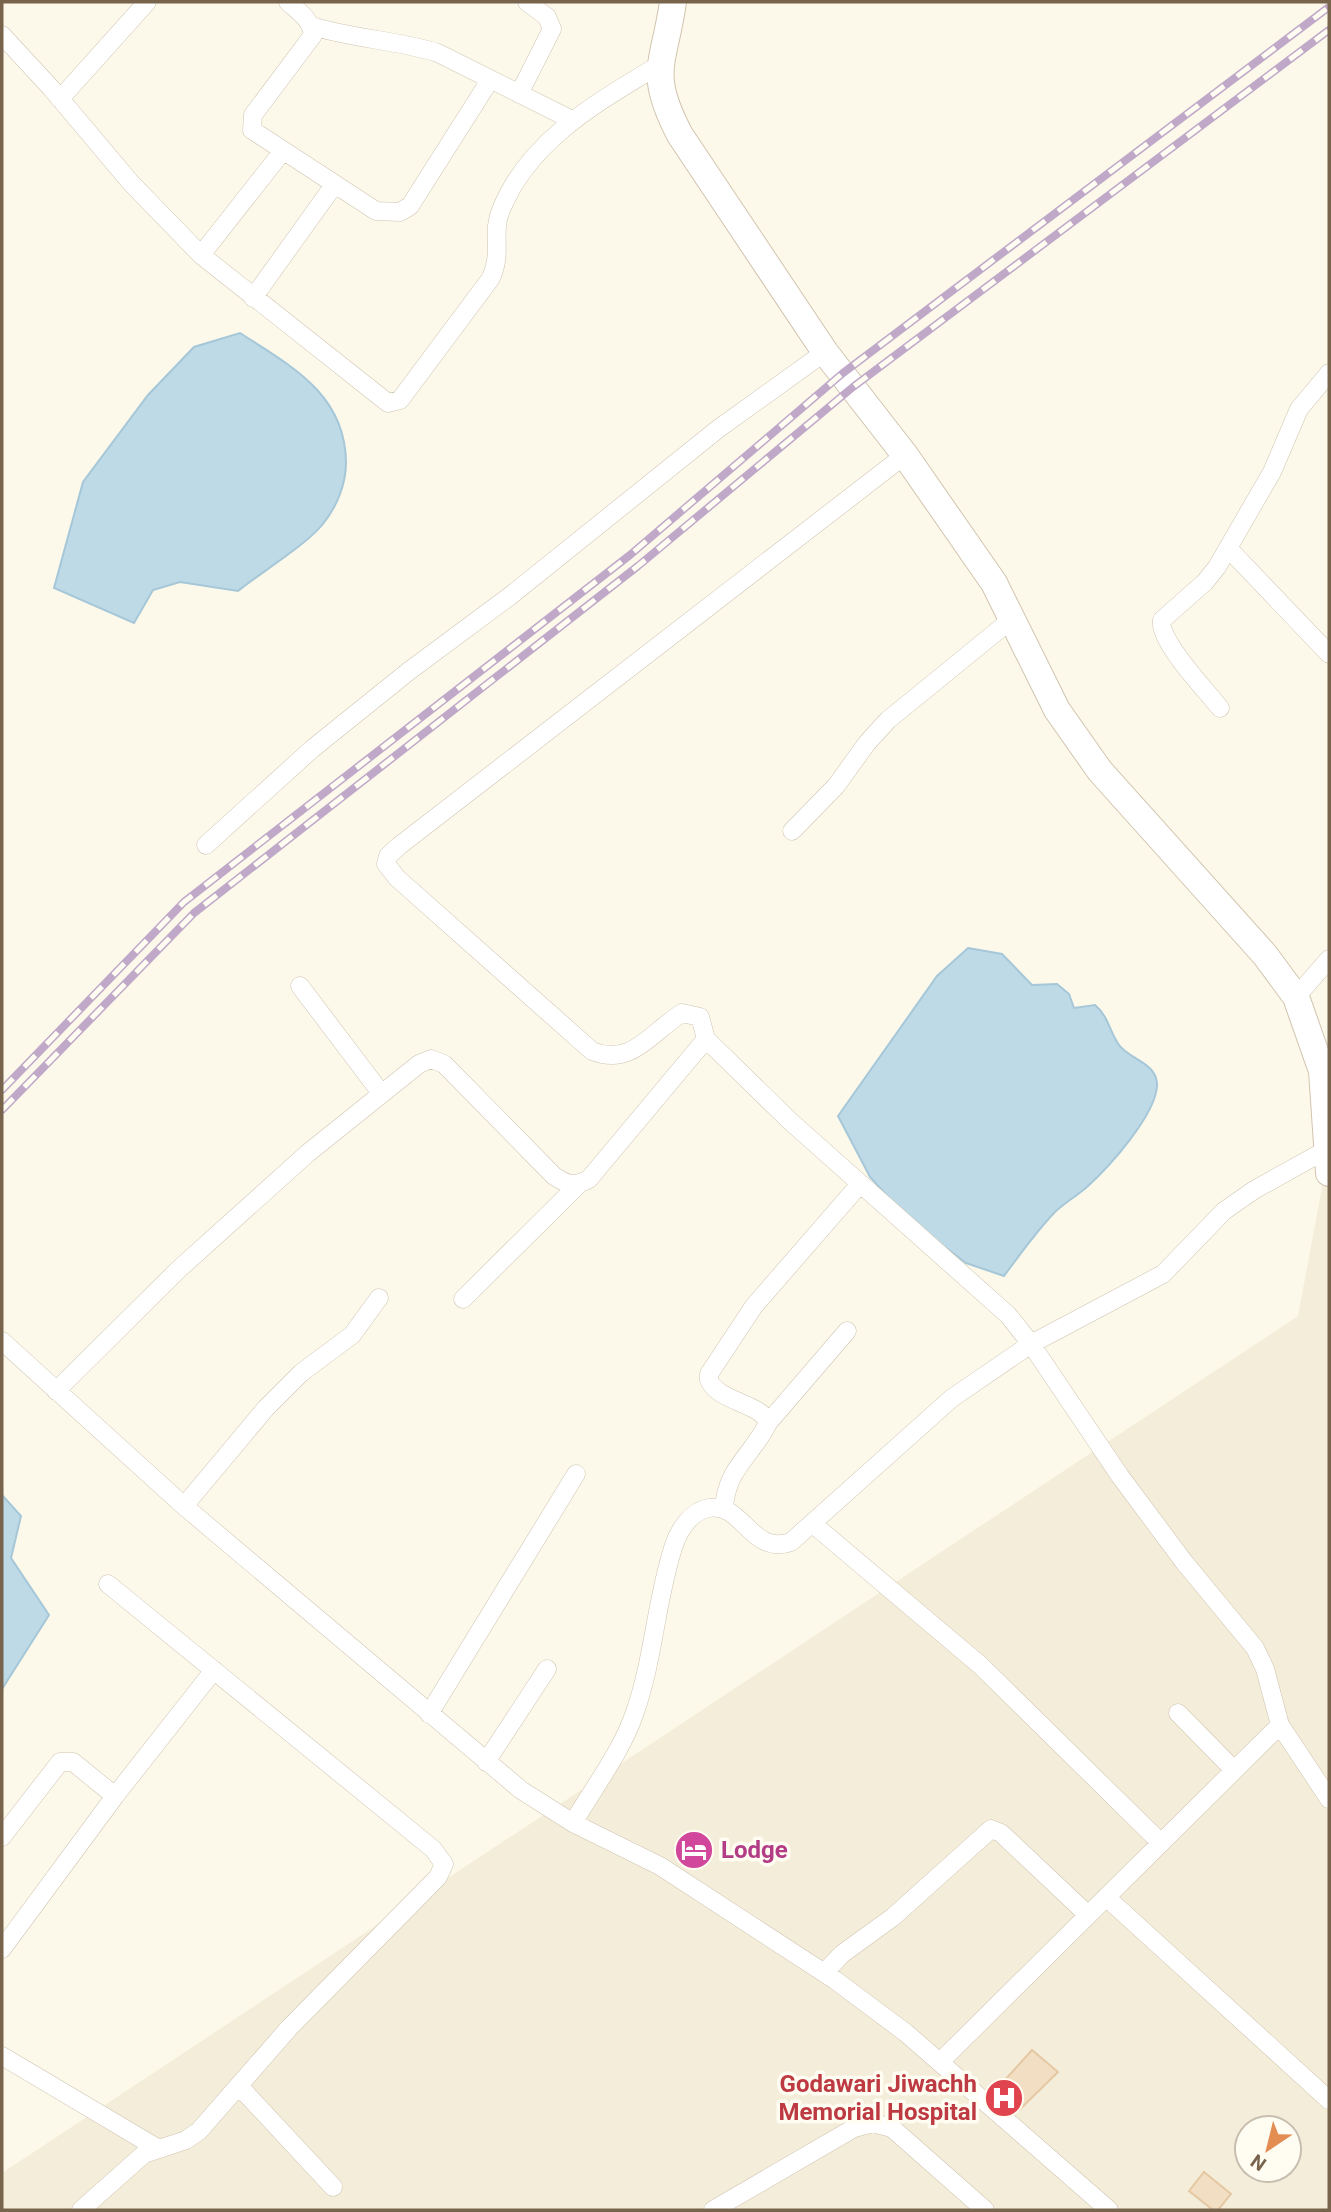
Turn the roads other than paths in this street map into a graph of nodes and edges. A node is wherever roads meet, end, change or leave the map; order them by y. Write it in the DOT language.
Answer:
graph roads {
  1 [pos="147,2"];
  2 [pos="288,2"];
  3 [pos="527,2"];
  4 [pos="673,2"];
  5 [pos="312,26"];
  6 [pos="2,36"];
  7 [pos="659,65"];
  8 [pos="490,80"];
  9 [pos="519,94"];
  10 [pos="60,99"];
  11 [pos="572,120"];
  12 [pos="282,152"];
  13 [pos="334,185"];
  14 [pos="201,255"];
  15 [pos="253,298"];
  16 [pos="825,352"];
  17 [pos="1329,373"];
  18 [pos="905,455"];
  19 [pos="1228,548"];
  20 [pos="1012,619"];
  21 [pos="1329,654"];
  22 [pos="1220,708"];
  23 [pos="792,831"];
  24 [pos="206,845"];
  25 [pos="1329,959"];
  26 [pos="300,986"];
  27 [pos="1296,997"];
  28 [pos="706,1039"];
  29 [pos="382,1093"];
  30 [pos="1328,1162"];
  31 [pos="860,1184"];
  32 [pos="578,1185"];
  33 [pos="379,1298"];
  34 [pos="463,1299"];
  35 [pos="847,1331"];
  36 [pos="2,1341"];
  37 [pos="1031,1344"];
  38 [pos="56,1391"];
  39 [pos="768,1423"];
  40 [pos="576,1474"];
  41 [pos="184,1506"];
  42 [pos="724,1509"];
  43 [pos="813,1524"];
  44 [pos="108,1584"];
  45 [pos="547,1669"];
  46 [pos="214,1670"];
  47 [pos="1178,1713"];
  48 [pos="429,1714"];
  49 [pos="1280,1725"];
  50 [pos="486,1762"];
  51 [pos="1234,1770"];
  52 [pos="115,1796"];
  53 [pos="1329,1799"];
  54 [pos="573,1823"];
  55 [pos="2,1837"];
  56 [pos="1161,1843"];
  57 [pos="1106,1897"];
  58 [pos="1088,1915"];
  59 [pos="2,1948"];
  60 [pos="824,1973"];
  61 [pos="2,2056"];
  62 [pos="940,2062"];
  63 [pos="239,2086"];
  64 [pos="1329,2101"];
  65 [pos="157,2148"];
  66 [pos="333,2188"];
  67 [pos="81,2210"];
  68 [pos="713,2210"];
  69 [pos="985,2210"];
  70 [pos="1109,2210"];
  1 -- 10 [label="street"];
  2 -- 5 [label="street"];
  3 -- 9 [label="street"];
  4 -- 7 [label="street"];
  5 -- 8 [label="street"];
  5 -- 12 [label="street"];
  6 -- 10 [label="street"];
  7 -- 11 [label="street"];
  7 -- 16 [label="street"];
  8 -- 9 [label="street"];
  8 -- 13 [label="street"];
  9 -- 11 [label="street"];
  10 -- 14 [label="street"];
  11 -- 15 [label="street"];
  12 -- 13 [label="street"];
  12 -- 14 [label="street"];
  13 -- 15 [label="street"];
  14 -- 15 [label="street"];
  16 -- 18 [label="street"];
  16 -- 24 [label="street"];
  17 -- 19 [label="street"];
  18 -- 20 [label="street"];
  18 -- 28 [label="street"];
  19 -- 21 [label="street"];
  19 -- 22 [label="street"];
  20 -- 23 [label="street"];
  20 -- 27 [label="street"];
  25 -- 27 [label="street"];
  26 -- 29 [label="street"];
  27 -- 30 [label="street"];
  28 -- 31 [label="street"];
  28 -- 32 [label="street"];
  29 -- 32 [label="street"];
  29 -- 38 [label="street"];
  30 -- 37 [label="street"];
  31 -- 37 [label="street"];
  31 -- 39 [label="street"];
  32 -- 34 [label="street"];
  33 -- 41 [label="street"];
  35 -- 39 [label="street"];
  36 -- 38 [label="street"];
  37 -- 43 [label="street"];
  37 -- 49 [label="street"];
  38 -- 41 [label="street"];
  39 -- 42 [label="street"];
  40 -- 48 [label="street"];
  41 -- 48 [label="street"];
  42 -- 43 [label="street"];
  42 -- 54 [label="street"];
  43 -- 56 [label="street"];
  44 -- 46 [label="street"];
  45 -- 50 [label="street"];
  46 -- 52 [label="street"];
  46 -- 63 [label="street"];
  47 -- 51 [label="street"];
  48 -- 50 [label="street"];
  49 -- 51 [label="street"];
  49 -- 53 [label="street"];
  50 -- 54 [label="street"];
  51 -- 56 [label="street"];
  52 -- 55 [label="street"];
  52 -- 59 [label="street"];
  54 -- 60 [label="street"];
  56 -- 57 [label="street"];
  57 -- 58 [label="street"];
  57 -- 64 [label="street"];
  58 -- 60 [label="street"];
  58 -- 62 [label="street"];
  60 -- 62 [label="street"];
  61 -- 65 [label="street"];
  62 -- 70 [label="street"];
  63 -- 65 [label="street"];
  63 -- 66 [label="street"];
  65 -- 67 [label="street"];
  68 -- 69 [label="street"];
}
